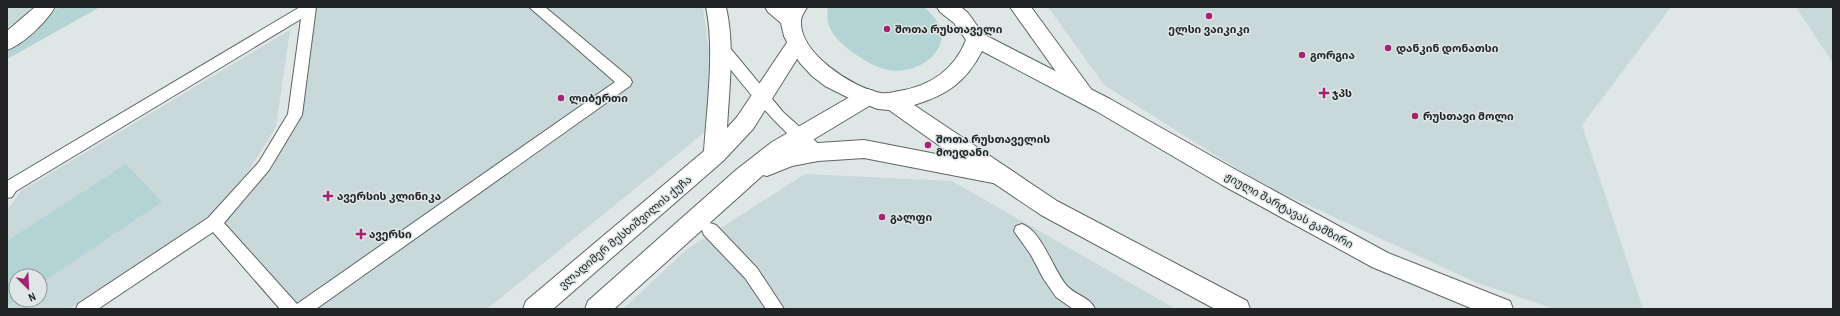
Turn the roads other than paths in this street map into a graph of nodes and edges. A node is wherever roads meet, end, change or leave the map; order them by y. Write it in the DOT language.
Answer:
graph roads {
  1 [pos="45,7"];
  2 [pos="536,7"];
  3 [pos="716,7"];
  4 [pos="775,7"];
  5 [pos="1020,7"];
  6 [pos="309,8"];
  7 [pos="958,11"];
  8 [pos="794,13"];
  9 [pos="976,39"];
  10 [pos="7,42"];
  11 [pos="797,43"];
  12 [pos="720,46"];
  13 [pos="1084,95"];
  14 [pos="867,97"];
  15 [pos="761,100"];
  16 [pos="893,101"];
  17 [pos="797,137"];
  18 [pos="818,152"];
  19 [pos="715,155"];
  20 [pos="998,175"];
  21 [pos="744,177"];
  22 [pos="7,192"];
  23 [pos="214,223"];
  24 [pos="710,230"];
  25 [pos="1022,232"];
  26 [pos="84,309"];
  27 [pos="290,309"];
  28 [pos="303,309"];
  29 [pos="535,309"];
  30 [pos="597,309"];
  31 [pos="776,309"];
  32 [pos="1086,309"];
  33 [pos="1238,309"];
  34 [pos="1501,309"];
  1 -- 10 [label="street"];
  2 -- 28 [label="lane"];
  3 -- 12 [label="street"];
  4 -- 8 [label="street"];
  5 -- 13 [label="street"];
  6 -- 22 [label="lane"];
  6 -- 23 [label="lane"];
  7 -- 9 [label="street"];
  8 -- 11 [label="street"];
  9 -- 13 [label="street"];
  9 -- 16 [label="street"];
  11 -- 14 [label="street"];
  11 -- 15 [label="street"];
  12 -- 15 [label="lane"];
  12 -- 19 [label="street"];
  13 -- 34 [label="street, ჟიული შარტავას გამზირი"];
  14 -- 16 [label="street"];
  14 -- 17 [label="street"];
  15 -- 17 [label="lane"];
  15 -- 19 [label="street"];
  16 -- 20 [label="street"];
  17 -- 18 [label="lane"];
  17 -- 21 [label="street"];
  18 -- 20 [label="street"];
  18 -- 21 [label="street"];
  19 -- 29 [label="street, ვლადიმერ მესხიშვილის ქუჩა"];
  20 -- 33 [label="street"];
  21 -- 30 [label="street"];
  23 -- 26 [label="lane"];
  23 -- 27 [label="lane"];
  24 -- 31 [label="lane"];
  25 -- 32 [label="lane"];
}
